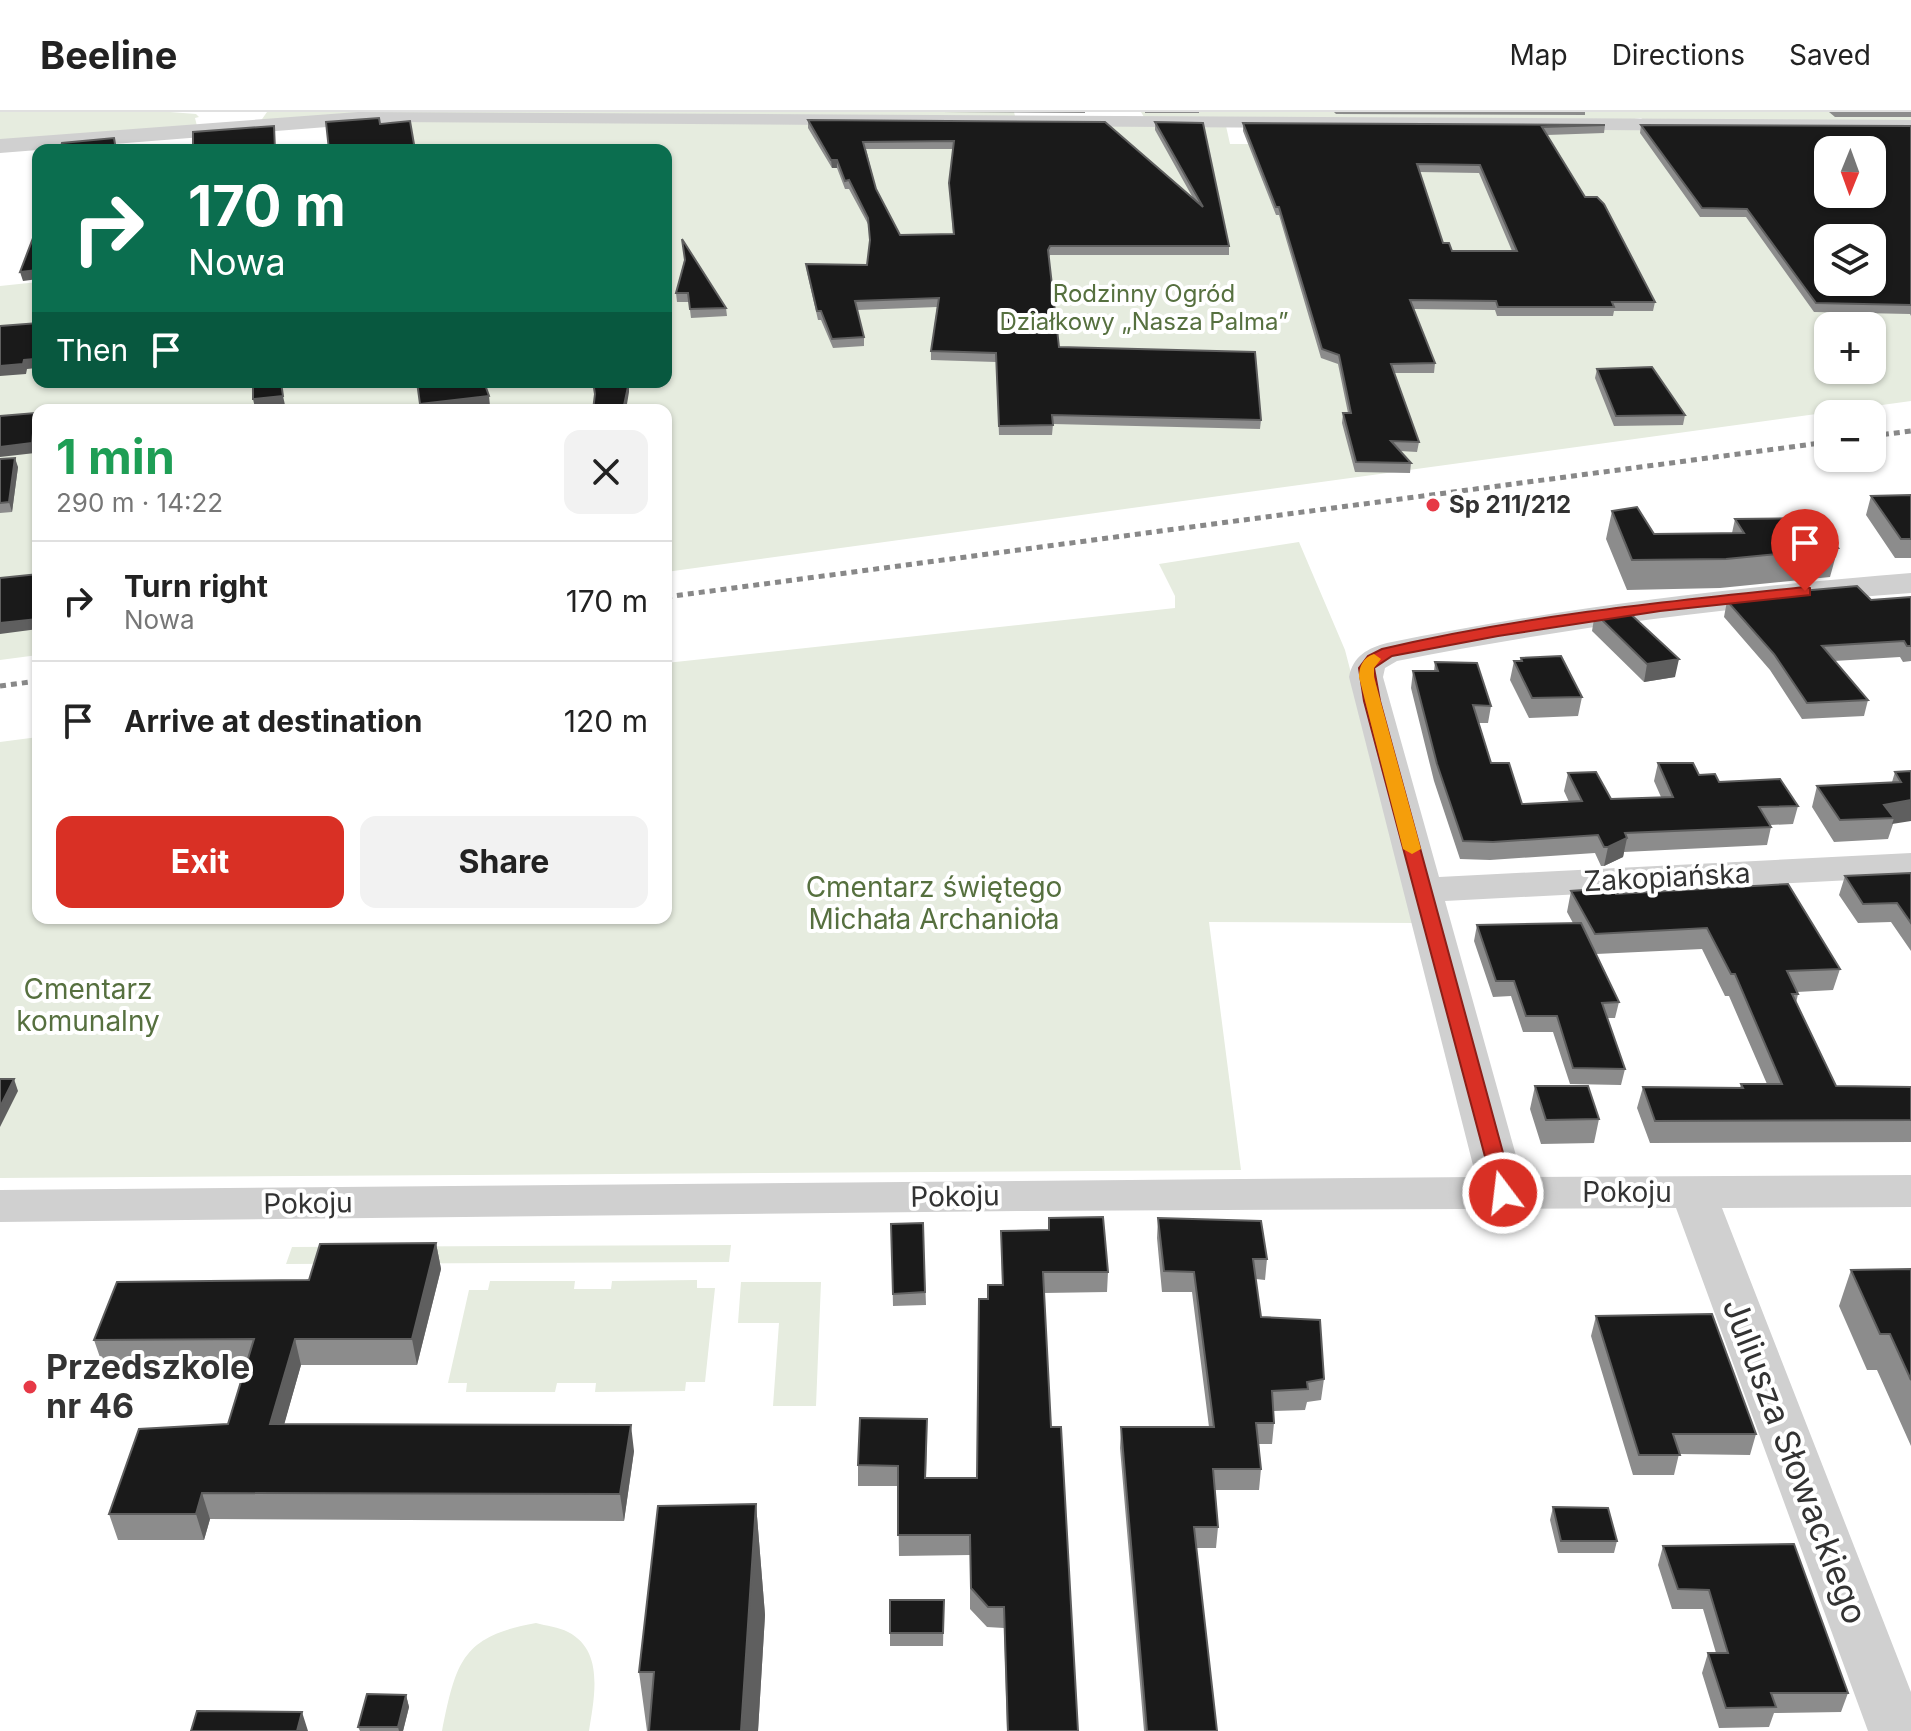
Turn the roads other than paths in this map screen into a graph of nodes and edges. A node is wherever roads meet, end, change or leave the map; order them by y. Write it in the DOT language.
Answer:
graph roads {
  1 [pos="1911,126"];
  2 [pos="0,146"];
  3 [pos="1911,583"];
  4 [pos="1911,865"];
  5 [pos="1423,890"];
  6 [pos="1911,1191"];
  7 [pos="1693,1192"];
  8 [pos="1503,1193"];
  9 [pos="0,1206"];
  10 [pos="1897,1731"];
  1 -- 2 [label="street"];
  3 -- 5 [label="street"];
  4 -- 5 [label="street, Zakopiańska"];
  5 -- 8 [label="street"];
  6 -- 7 [label="street, Pokoju"];
  7 -- 8 [label="street, Pokoju"];
  7 -- 10 [label="street, Juliusza Słowackiego"];
  8 -- 9 [label="street, Pokoju"];
}
